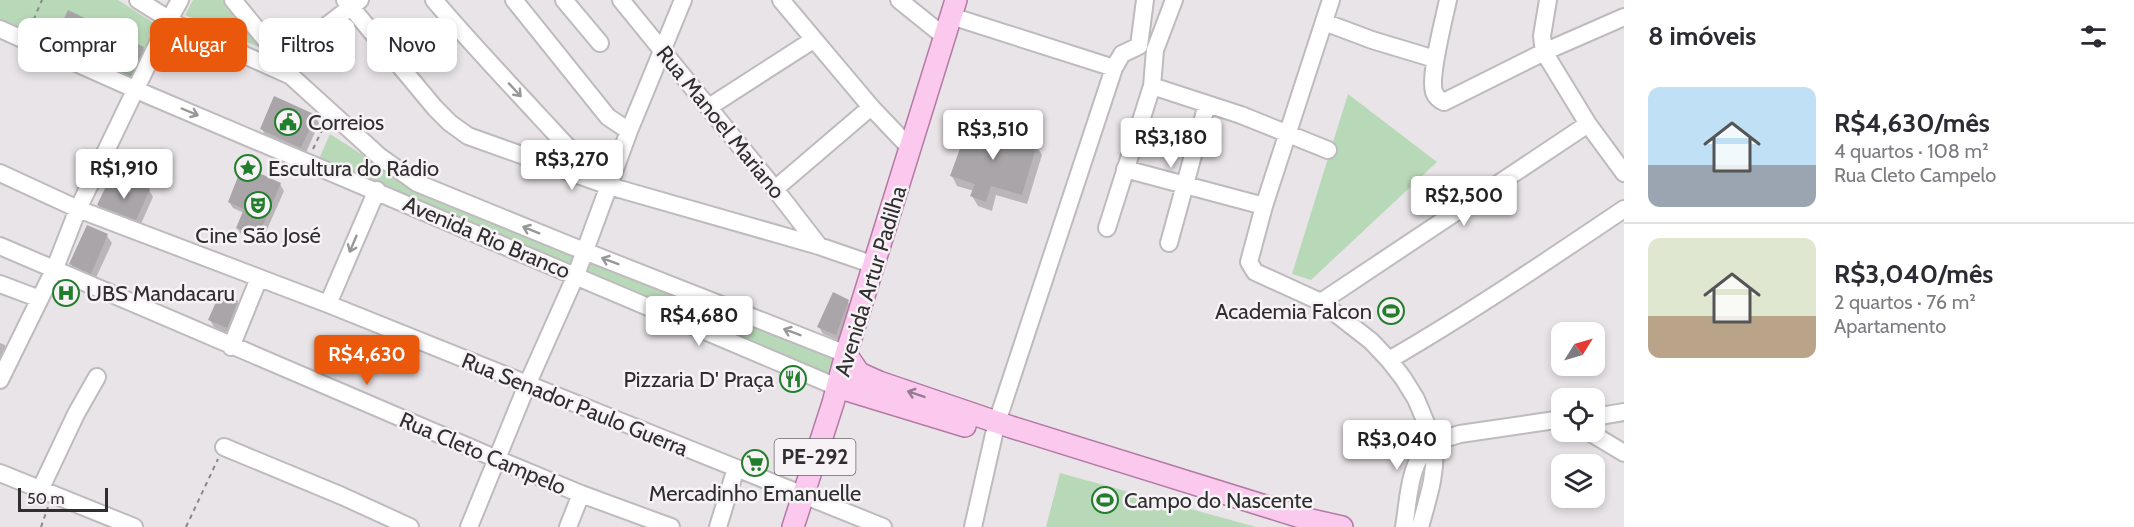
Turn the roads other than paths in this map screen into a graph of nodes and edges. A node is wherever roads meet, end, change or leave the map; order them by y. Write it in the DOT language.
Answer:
graph roads {
  1 [pos="138,0"];
  2 [pos="180,0"];
  3 [pos="233,0"];
  4 [pos="434,0"];
  5 [pos="514,0"];
  6 [pos="564,0"];
  7 [pos="621,0"];
  8 [pos="683,0"];
  9 [pos="781,0"];
  10 [pos="899,0"];
  11 [pos="1146,0"];
  12 [pos="1174,0"];
  13 [pos="1331,0"];
  14 [pos="1448,0"];
  15 [pos="1548,0"];
  16 [pos="352,2"];
  17 [pos="954,8"];
  18 [pos="1624,16"];
  19 [pos="166,18"];
  20 [pos="170,18"];
  21 [pos="333,18"];
  22 [pos="1324,22"];
  23 [pos="0,28"];
  24 [pos="259,32"];
  25 [pos="945,37"];
  26 [pos="813,40"];
  27 [pos="600,43"];
  28 [pos="1147,48"];
  29 [pos="663,51"];
  30 [pos="1544,52"];
  31 [pos="247,56"];
  32 [pos="1435,59"];
  33 [pos="150,60"];
  34 [pos="1114,68"];
  35 [pos="289,72"];
  36 [pos="291,76"];
  37 [pos="1152,86"];
  38 [pos="136,89"];
  39 [pos="1207,104"];
  40 [pos="710,107"];
  41 [pos="871,107"];
  42 [pos="1588,124"];
  43 [pos="628,132"];
  44 [pos="1288,133"];
  45 [pos="911,149"];
  46 [pos="1328,150"];
  47 [pos="1125,169"];
  48 [pos="1624,173"];
  49 [pos="0,174"];
  50 [pos="610,183"];
  51 [pos="1185,184"];
  52 [pos="775,189"];
  53 [pos="376,190"];
  54 [pos="1264,206"];
  55 [pos="1624,209"];
  56 [pos="78,210"];
  57 [pos="1107,228"];
  58 [pos="1169,243"];
  59 [pos="0,246"];
  60 [pos="819,246"];
  61 [pos="585,251"];
  62 [pos="874,265"];
  63 [pos="55,268"];
  64 [pos="576,275"];
  65 [pos="259,278"];
  66 [pos="0,284"];
  67 [pos="40,299"];
  68 [pos="1321,302"];
  69 [pos="328,304"];
  70 [pos="231,347"];
  71 [pos="846,354"];
  72 [pos="1389,360"];
  73 [pos="97,377"];
  74 [pos="0,380"];
  75 [pos="527,385"];
  76 [pos="837,387"];
  77 [pos="1624,412"];
  78 [pos="1605,415"];
  79 [pos="1551,420"];
  80 [pos="1002,431"];
  81 [pos="1434,442"];
  82 [pos="1605,442"];
  83 [pos="1051,445"];
  84 [pos="224,447"];
  85 [pos="1624,453"];
  86 [pos="497,459"];
  87 [pos="736,468"];
  88 [pos="0,473"];
  89 [pos="47,491"];
  90 [pos="581,494"];
  91 [pos="803,494"];
  92 [pos="134,527"];
  93 [pos="410,527"];
  94 [pos="469,527"];
  95 [pos="568,527"];
  96 [pos="671,527"];
  97 [pos="718,527"];
  98 [pos="793,527"];
  99 [pos="883,527"];
  100 [pos="973,527"];
  101 [pos="1286,527"];
  102 [pos="1342,527"];
  103 [pos="1404,527"];
  104 [pos="1420,527"];
  1 -- 19 [label="street"];
  2 -- 20 [label="street"];
  3 -- 24 [label="street"];
  4 -- 50 [label="street, one-way"];
  5 -- 43 [label="street"];
  6 -- 27 [label="street"];
  7 -- 29 [label="street, Rua Manoel Mariano"];
  8 -- 29 [label="street"];
  9 -- 26 [label="street"];
  10 -- 25 [label="street"];
  11 -- 28 [label="street"];
  12 -- 28 [label="street"];
  13 -- 22 [label="street"];
  14 -- 32 [label="street"];
  15 -- 30 [label="street"];
  16 -- 21 [label="street"];
  16 -- 50 [label="street"];
  17 -- 25 [label="main road, Avenida Artur Padilha / PE-292"];
  17 -- 34 [label="street"];
  18 -- 30 [label="street"];
  22 -- 32 [label="street"];
  22 -- 44 [label="street"];
  23 -- 38 [label="street, Avenida Rio Branco"];
  25 -- 45 [label="main road, Avenida Artur Padilha / PE-292"];
  26 -- 40 [label="street"];
  26 -- 41 [label="street"];
  28 -- 34 [label="street"];
  28 -- 37 [label="street"];
  29 -- 40 [label="street, Rua Manoel Mariano"];
  29 -- 43 [label="street"];
  30 -- 32 [label="street"];
  30 -- 42 [label="street"];
  31 -- 36 [label="street"];
  33 -- 38 [label="street"];
  34 -- 80 [label="street"];
  35 -- 36 [label="street"];
  61 -- 36 [label="street, Avenida Rio Branco, one-way"];
  37 -- 39 [label="street"];
  37 -- 47 [label="street"];
  38 -- 53 [label="street, Avenida Rio Branco, one-way"];
  38 -- 56 [label="street"];
  39 -- 44 [label="street"];
  39 -- 51 [label="street"];
  40 -- 52 [label="street, Rua Manoel Mariano"];
  41 -- 45 [label="street"];
  41 -- 52 [label="street"];
  42 -- 48 [label="street"];
  42 -- 68 [label="street"];
  43 -- 50 [label="street"];
  44 -- 46 [label="street"];
  44 -- 54 [label="street"];
  45 -- 62 [label="main road, Avenida Artur Padilha / PE-292"];
  47 -- 51 [label="street"];
  47 -- 57 [label="street"];
  49 -- 56 [label="street, Rua Senador Paulo Guerra"];
  50 -- 60 [label="street"];
  50 -- 61 [label="street"];
  51 -- 54 [label="street"];
  51 -- 58 [label="street"];
  52 -- 60 [label="street, Rua Manoel Mariano"];
  53 -- 64 [label="street, Avenida Rio Branco"];
  53 -- 69 [label="street, one-way"];
  54 -- 68 [label="street"];
  55 -- 72 [label="street"];
  56 -- 63 [label="street"];
  56 -- 65 [label="street, Rua Senador Paulo Guerra"];
  59 -- 63 [label="street, Rua Cleto Campelo"];
  60 -- 62 [label="street"];
  61 -- 64 [label="street"];
  71 -- 61 [label="street, Avenida Rio Branco, one-way"];
  62 -- 71 [label="main road, Avenida Artur Padilha / PE-292"];
  63 -- 67 [label="street"];
  63 -- 70 [label="street, Rua Cleto Campelo"];
  64 -- 75 [label="street"];
  64 -- 76 [label="street, Avenida Rio Branco"];
  65 -- 69 [label="street, Rua Senador Paulo Guerra"];
  65 -- 70 [label="street"];
  66 -- 67 [label="street"];
  67 -- 74 [label="street"];
  68 -- 72 [label="street"];
  69 -- 75 [label="street, Rua Senador Paulo Guerra"];
  70 -- 86 [label="street, Rua Cleto Campelo"];
  71 -- 76 [label="main road, Avenida Artur Padilha / PE-292"];
  80 -- 71 [label="main road, one-way"];
  72 -- 81 [label="street"];
  73 -- 89 [label="street"];
  75 -- 86 [label="street"];
  75 -- 87 [label="street, Rua Senador Paulo Guerra"];
  76 -- 80 [label="main road"];
  76 -- 91 [label="main road, Avenida Artur Padilha / PE-292"];
  77 -- 78 [label="street"];
  79 -- 81 [label="street"];
  80 -- 83 [label="main road"];
  80 -- 100 [label="street"];
  81 -- 103 [label="street"];
  81 -- 104 [label="street"];
  82 -- 85 [label="street"];
  83 -- 101 [label="main road"];
  83 -- 102 [label="main road"];
  84 -- 93 [label="street"];
  86 -- 90 [label="street, Rua Cleto Campelo"];
  86 -- 94 [label="street"];
  87 -- 91 [label="street, Rua Senador Paulo Guerra"];
  87 -- 97 [label="street"];
  88 -- 89 [label="street"];
  89 -- 92 [label="street"];
  90 -- 95 [label="street"];
  90 -- 96 [label="street, Rua Cleto Campelo"];
  91 -- 98 [label="main road, Avenida Artur Padilha / PE-292"];
  91 -- 99 [label="street, Rua Senador Paulo Guerra"];
}
